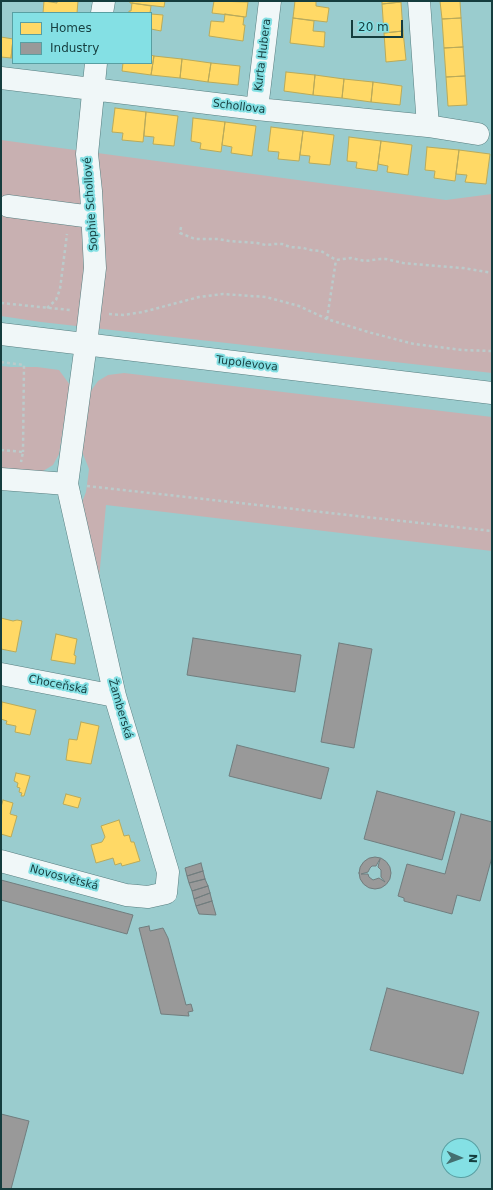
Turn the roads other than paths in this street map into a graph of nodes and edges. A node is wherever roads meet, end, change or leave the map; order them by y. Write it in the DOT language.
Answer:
graph roads {
  1 [pos="104,1"];
  2 [pos="270,1"];
  3 [pos="419,1"];
  4 [pos="102,12"];
  5 [pos="96,64"];
  6 [pos="1,78"];
  7 [pos="93,90"];
  8 [pos="257,110"];
  9 [pos="428,126"];
  10 [pos="478,134"];
  11 [pos="8,206"];
  12 [pos="92,217"];
  13 [pos="1,334"];
  14 [pos="86,344"];
  15 [pos="492,393"];
  16 [pos="1,479"];
  17 [pos="67,484"];
  18 [pos="1,674"];
  19 [pos="115,696"];
  20 [pos="1,861"];
  21 [pos="126,895"];
  1 -- 4 [label="street"];
  2 -- 8 [label="street, Kurta Hubera"];
  3 -- 9 [label="street"];
  5 -- 7 [label="street, Sophie Schollové"];
  6 -- 7 [label="street, Schollova"];
  7 -- 8 [label="street, Schollova"];
  7 -- 12 [label="street, Sophie Schollové"];
  8 -- 9 [label="street, Schollova"];
  9 -- 10 [label="street, Schollova"];
  11 -- 12 [label="street"];
  12 -- 14 [label="street, Sophie Schollové"];
  13 -- 14 [label="street, Tupolevova"];
  14 -- 15 [label="street, Tupolevova"];
  14 -- 17 [label="street, Sophie Schollové"];
  16 -- 17 [label="street"];
  17 -- 19 [label="street, Žamberská"];
  18 -- 19 [label="street, Choceňská"];
  19 -- 21 [label="street, Žamberská"];
  20 -- 21 [label="street, Novosvětská"];
}
